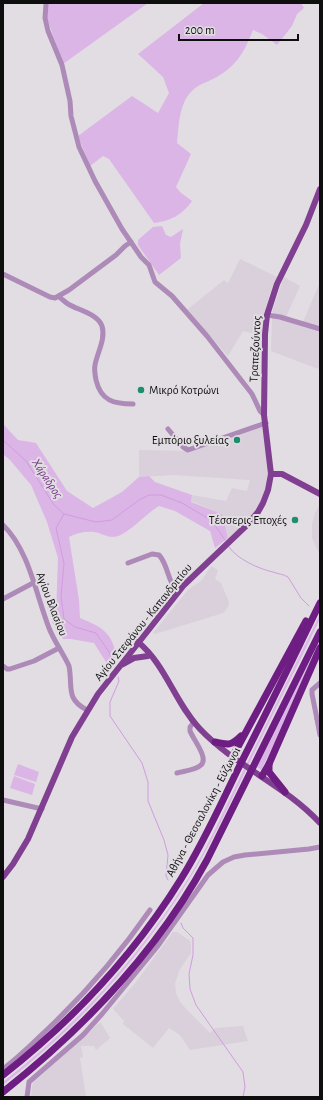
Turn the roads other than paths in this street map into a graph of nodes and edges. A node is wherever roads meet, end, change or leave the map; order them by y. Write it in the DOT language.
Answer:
graph roads {
  1 [pos="46,4"];
  2 [pos="320,188"];
  3 [pos="131,242"];
  4 [pos="3,274"];
  5 [pos="59,297"];
  6 [pos="267,315"];
  7 [pos="320,329"];
  8 [pos="133,404"];
  9 [pos="264,415"];
  10 [pos="266,423"];
  11 [pos="168,429"];
  12 [pos="271,474"];
  13 [pos="320,494"];
  14 [pos="3,525"];
  15 [pos="128,563"];
  16 [pos="33,582"];
  17 [pos="178,592"];
  18 [pos="320,597"];
  19 [pos="3,599"];
  20 [pos="320,603"];
  21 [pos="320,632"];
  22 [pos="137,644"];
  23 [pos="59,648"];
  24 [pos="320,648"];
  25 [pos="148,656"];
  26 [pos="156,661"];
  27 [pos="3,666"];
  28 [pos="120,666"];
  29 [pos="320,683"];
  30 [pos="87,710"];
  31 [pos="318,718"];
  32 [pos="194,722"];
  33 [pos="246,730"];
  34 [pos="320,735"];
  35 [pos="214,742"];
  36 [pos="235,757"];
  37 [pos="269,764"];
  38 [pos="177,772"];
  39 [pos="260,775"];
  40 [pos="285,792"];
  41 [pos="3,800"];
  42 [pos="42,809"];
  43 [pos="230,815"];
  44 [pos="229,823"];
  45 [pos="320,823"];
  46 [pos="208,830"];
  47 [pos="201,838"];
  48 [pos="320,846"];
  49 [pos="310,849"];
  50 [pos="320,850"];
  51 [pos="3,877"];
  52 [pos="150,910"];
  53 [pos="3,1069"];
  54 [pos="3,1076"];
  55 [pos="3,1092"];
  56 [pos="27,1097"];
  1 -- 3 [label="street"];
  2 -- 6 [label="main road, Τραπεζούντος"];
  3 -- 5 [label="street"];
  3 -- 9 [label="street"];
  4 -- 5 [label="street"];
  5 -- 8 [label="street"];
  6 -- 7 [label="street"];
  6 -- 9 [label="main road, Τραπεζούντος"];
  9 -- 10 [label="main road, Τραπεζούντος"];
  10 -- 11 [label="street"];
  10 -- 12 [label="main road, Τραπεζούντος"];
  12 -- 13 [label="main road"];
  12 -- 17 [label="main road, Αγίου Στεφάνου - Καπανδριτίου"];
  14 -- 16 [label="street, Αγίου Βλασίου"];
  15 -- 17 [label="street"];
  16 -- 19 [label="street"];
  16 -- 23 [label="street, Αγίου Βλασίου"];
  17 -- 22 [label="main road, Αγίου Στεφάνου - Καπανδριτίου"];
  18 -- 33 [label="highway"];
  20 -- 46 [label="highway, Αθήνα - Θεσσαλονίκη - Εύζωνοι"];
  21 -- 43 [label="highway, Αθήνα - Θεσσαλονίκη - Εύζωνοι"];
  22 -- 25 [label="main road"];
  22 -- 26 [label="main road"];
  22 -- 28 [label="main road, Αγίου Στεφάνου - Καπανδριτίου"];
  23 -- 27 [label="street"];
  23 -- 30 [label="street, Αγίου Βλασίου"];
  24 -- 37 [label="highway"];
  25 -- 26 [label="main road"];
  25 -- 28 [label="main road"];
  26 -- 32 [label="main road"];
  28 -- 30 [label="main road, Αγίου Στεφάνου - Καπανδριτίου"];
  29 -- 31 [label="street"];
  30 -- 42 [label="main road, Αγίου Στεφάνου - Καπανδριτίου"];
  31 -- 34 [label="street"];
  32 -- 35 [label="main road"];
  32 -- 38 [label="street"];
  33 -- 35 [label="highway"];
  33 -- 36 [label="highway"];
  35 -- 36 [label="main road"];
  36 -- 39 [label="main road"];
  37 -- 39 [label="highway"];
  37 -- 40 [label="highway"];
  39 -- 40 [label="main road"];
  40 -- 45 [label="main road"];
  41 -- 42 [label="street"];
  42 -- 51 [label="main road, Αγίου Στεφάνου - Καπανδριτίου"];
  43 -- 44 [label="highway"];
  43 -- 55 [label="highway, Αθήνα - Θεσσαλονίκη - Εύζωνοι"];
  46 -- 47 [label="highway"];
  46 -- 54 [label="highway, Αθήνα - Θεσσαλονίκη - Εύζωνοι"];
  48 -- 49 [label="street"];
  49 -- 50 [label="street"];
  49 -- 56 [label="street"];
  52 -- 53 [label="street"];
}
